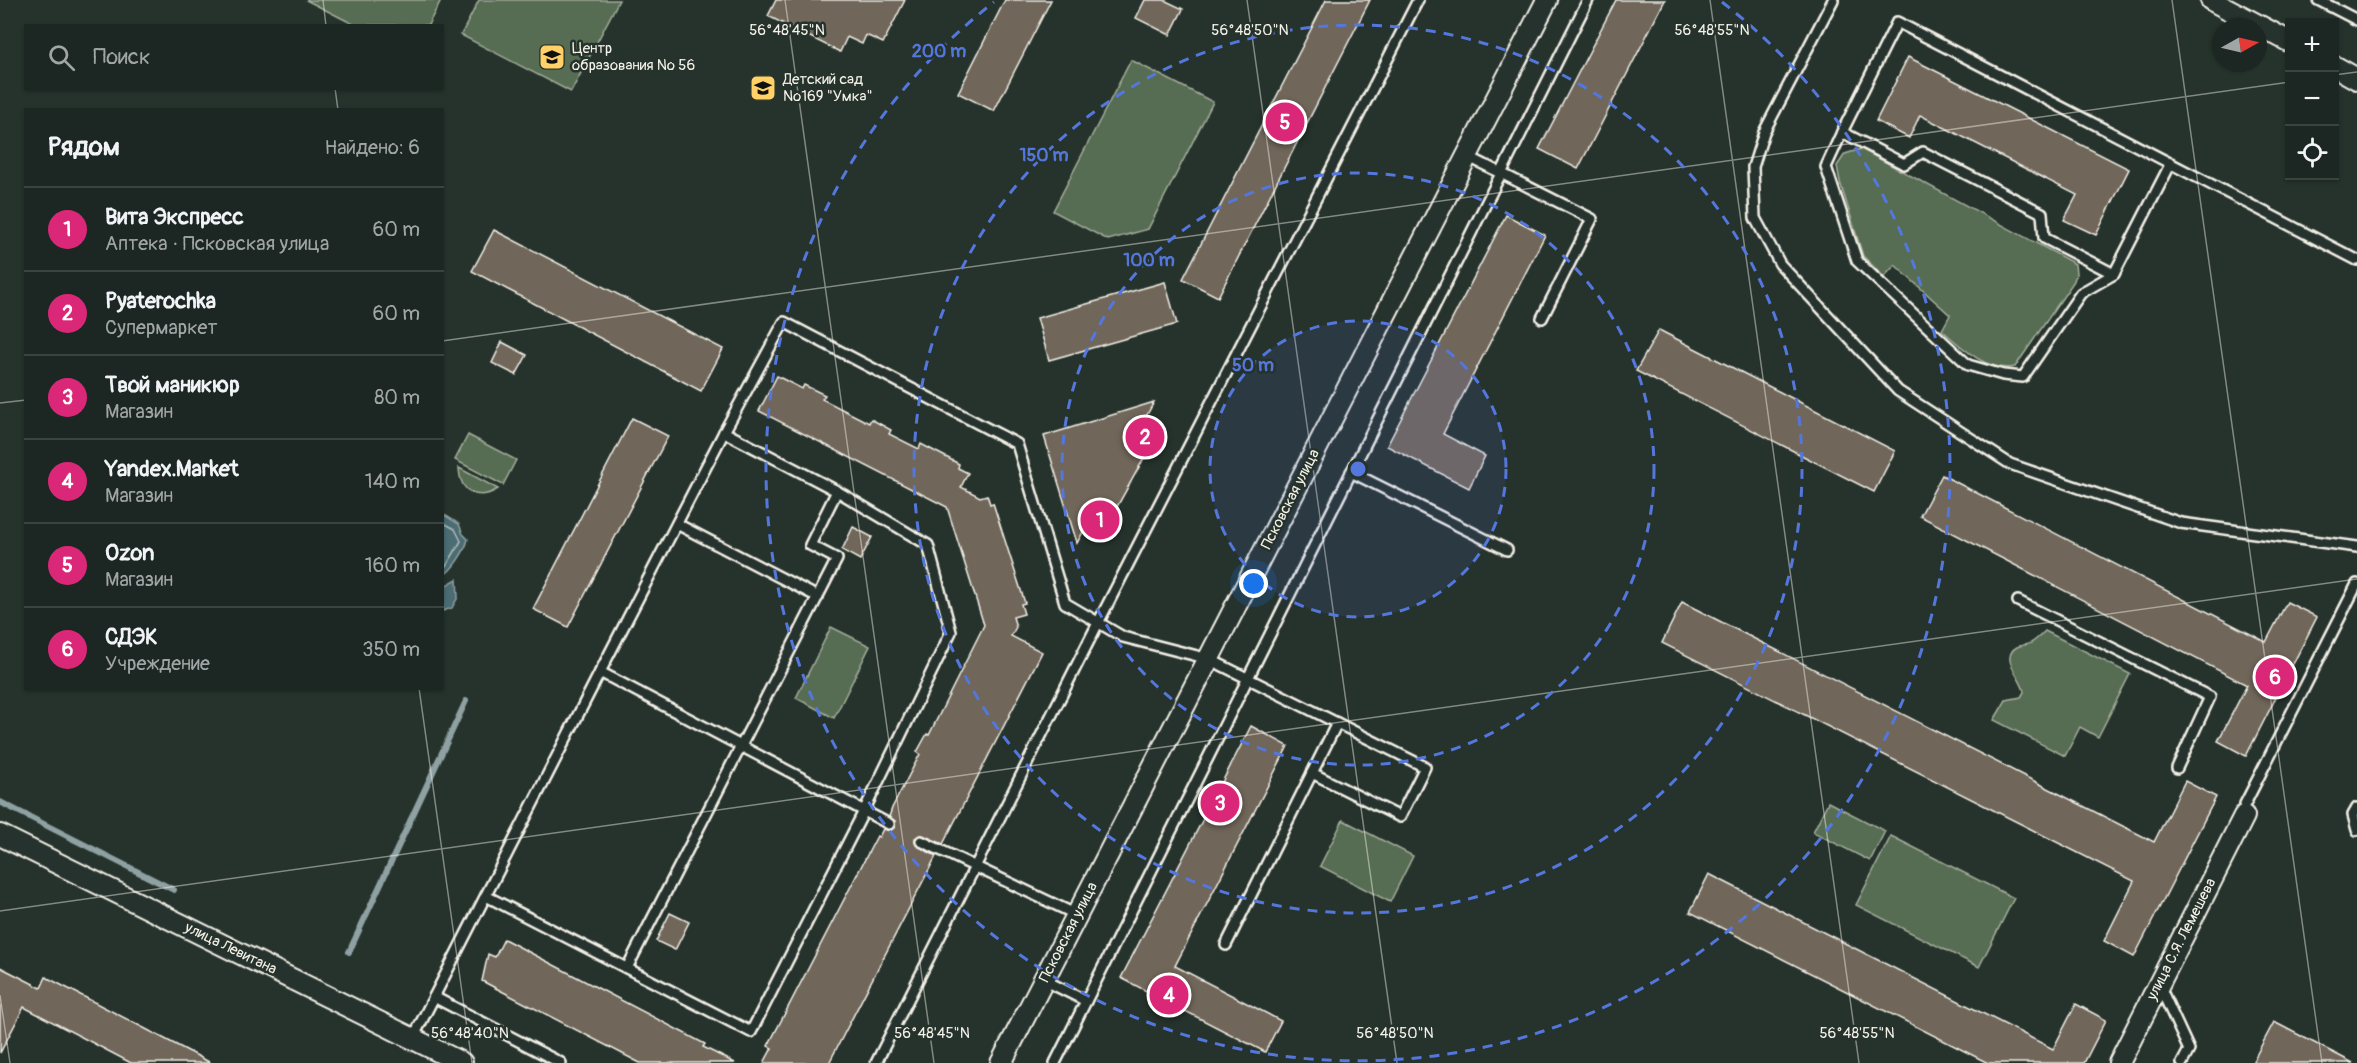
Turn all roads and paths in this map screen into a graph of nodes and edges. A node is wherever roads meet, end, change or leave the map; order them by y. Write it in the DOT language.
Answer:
graph roads {
  1 [pos="1418,0"];
  2 [pos="1547,0"];
  3 [pos="1588,0"];
  4 [pos="1833,0"];
  5 [pos="2211,0"];
  6 [pos="2318,0"];
  7 [pos="2357,20"];
  8 [pos="2285,40"];
  9 [pos="2339,69"];
  10 [pos="2357,79"];
  11 [pos="1842,132"];
  12 [pos="1467,156"];
  13 [pos="2171,163"];
  14 [pos="1501,173"];
  15 [pos="2357,260"];
  16 [pos="2114,274"];
  17 [pos="1542,318"];
  18 [pos="724,432"];
  19 [pos="1351,472"];
  20 [pos="837,491"];
  21 [pos="676,524"];
  22 [pos="2357,547"];
  23 [pos="1507,550"];
  24 [pos="2357,584"];
  25 [pos="818,597"];
  26 [pos="2018,601"];
  27 [pos="1098,623"];
  28 [pos="1209,659"];
  29 [pos="600,672"];
  30 [pos="1248,678"];
  31 [pos="1337,723"];
  32 [pos="741,746"];
  33 [pos="2176,768"];
  34 [pos="1312,773"];
  35 [pos="2357,808"];
  36 [pos="2244,810"];
  37 [pos="864,811"];
  38 [pos="889,824"];
  39 [pos="2357,830"];
  40 [pos="0,835"];
  41 [pos="921,841"];
  42 [pos="976,866"];
  43 [pos="486,896"];
  44 [pos="1077,915"];
  45 [pos="1226,945"];
  46 [pos="627,968"];
  47 [pos="1044,980"];
  48 [pos="2159,984"];
  49 [pos="434,997"];
  50 [pos="1086,1001"];
  51 [pos="413,1038"];
  52 [pos="462,1063"];
  53 [pos="561,1063"];
  54 [pos="876,1063"];
  55 [pos="1001,1063"];
  56 [pos="1055,1063"];
  57 [pos="2119,1063"];
  58 [pos="2182,1063"];
  1 -- 27 [label="lane"];
  2 -- 12 [label="street, Псковская улица"];
  3 -- 14 [label="lane"];
  4 -- 22 [label="lane"];
  5 -- 8 [label="street"];
  6 -- 7 [label="lane"];
  9 -- 10 [label="street"];
  11 -- 13 [label="lane"];
  11 -- 16 [label="lane"];
  11 -- 16 [label="lane"];
  12 -- 14 [label="lane"];
  12 -- 28 [label="street, Псковская улица"];
  13 -- 15 [label="lane"];
  13 -- 16 [label="lane"];
  14 -- 17 [label="lane"];
  14 -- 19 [label="lane"];
  18 -- 20 [label="lane"];
  18 -- 21 [label="lane"];
  18 -- 27 [label="lane"];
  19 -- 23 [label="lane"];
  19 -- 30 [label="lane"];
  20 -- 25 [label="lane"];
  20 -- 37 [label="lane"];
  21 -- 25 [label="lane"];
  21 -- 29 [label="lane"];
  24 -- 36 [label="lane"];
  25 -- 32 [label="lane"];
  26 -- 33 [label="lane"];
  27 -- 28 [label="lane"];
  27 -- 42 [label="lane"];
  28 -- 30 [label="lane"];
  28 -- 44 [label="street, Псковская улица"];
  29 -- 32 [label="lane"];
  29 -- 43 [label="lane"];
  30 -- 31 [label="lane"];
  30 -- 50 [label="lane"];
  31 -- 34 [label="lane"];
  31 -- 34 [label="lane"];
  32 -- 37 [label="lane"];
  32 -- 46 [label="lane"];
  34 -- 45 [label="lane"];
  35 -- 39 [label="lane"];
  36 -- 48 [label="street, улица С.Я. Лемешева"];
  37 -- 38 [label="lane"];
  37 -- 46 [label="lane"];
  40 -- 51 [label="street, улица Левитана"];
  41 -- 42 [label="lane"];
  42 -- 44 [label="lane"];
  42 -- 54 [label="lane"];
  43 -- 46 [label="lane"];
  43 -- 49 [label="lane"];
  44 -- 47 [label="street, Псковская улица"];
  47 -- 50 [label="lane"];
  47 -- 55 [label="street, Псковская улица"];
  48 -- 57 [label="street, улица С.Я. Лемешева"];
  48 -- 58 [label="lane"];
  49 -- 51 [label="lane"];
  49 -- 53 [label="lane"];
  50 -- 56 [label="lane"];
  51 -- 52 [label="street, улица Левитана"];
}
